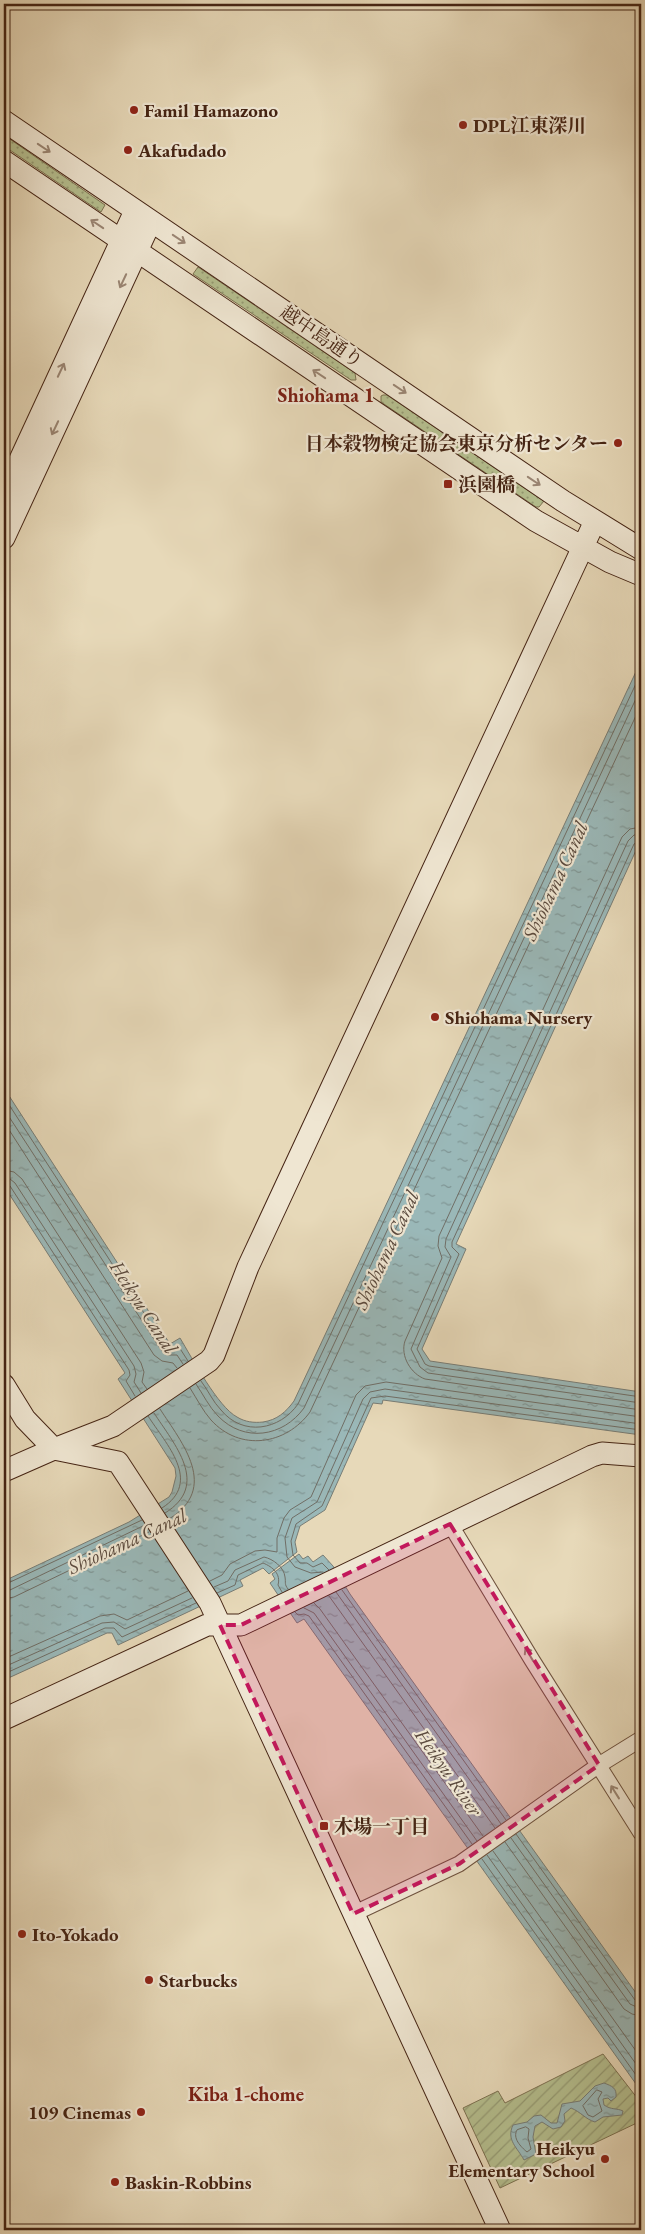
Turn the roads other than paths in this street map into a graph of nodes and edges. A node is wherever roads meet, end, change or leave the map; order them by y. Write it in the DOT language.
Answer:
graph roads {
  1 [pos="4,121"];
  2 [pos="4,162"];
  3 [pos="143,216"];
  4 [pos="129,246"];
  5 [pos="378,374"];
  6 [pos="359,401"];
  7 [pos="4,494"];
  8 [pos="595,521"];
  9 [pos="4,538"];
  10 [pos="583,548"];
  11 [pos="641,549"];
  12 [pos="641,575"];
  13 [pos="4,1386"];
  14 [pos="54,1449"];
  15 [pos="641,1456"];
  16 [pos="4,1471"];
  17 [pos="450,1524"];
  18 [pos="220,1625"];
  19 [pos="4,1719"];
  20 [pos="641,1739"];
  21 [pos="599,1765"];
  22 [pos="641,1833"];
  23 [pos="354,1914"];
  24 [pos="500,2230"];
  1 -- 3 [label="street, 越中島通り, one-way"];
  4 -- 2 [label="street, 越中島通り, one-way"];
  3 -- 4 [label="street"];
  3 -- 5 [label="street, 越中島通り, one-way"];
  6 -- 4 [label="street, 越中島通り, one-way"];
  7 -- 4 [label="street, one-way"];
  4 -- 9 [label="street, one-way"];
  5 -- 6 [label="street"];
  5 -- 8 [label="street, 越中島通り, one-way"];
  6 -- 10 [label="street, 越中島通り"];
  8 -- 10 [label="street"];
  8 -- 11 [label="street, 越中島通り"];
  10 -- 12 [label="street, 越中島通り"];
  10 -- 14 [label="street"];
  13 -- 14 [label="street"];
  14 -- 16 [label="street"];
  14 -- 18 [label="street"];
  15 -- 17 [label="street"];
  17 -- 18 [label="street"];
  21 -- 17 [label="street, one-way"];
  18 -- 19 [label="street"];
  18 -- 23 [label="street"];
  20 -- 21 [label="street"];
  22 -- 21 [label="street, one-way"];
  21 -- 23 [label="street"];
  23 -- 24 [label="street"];
}
